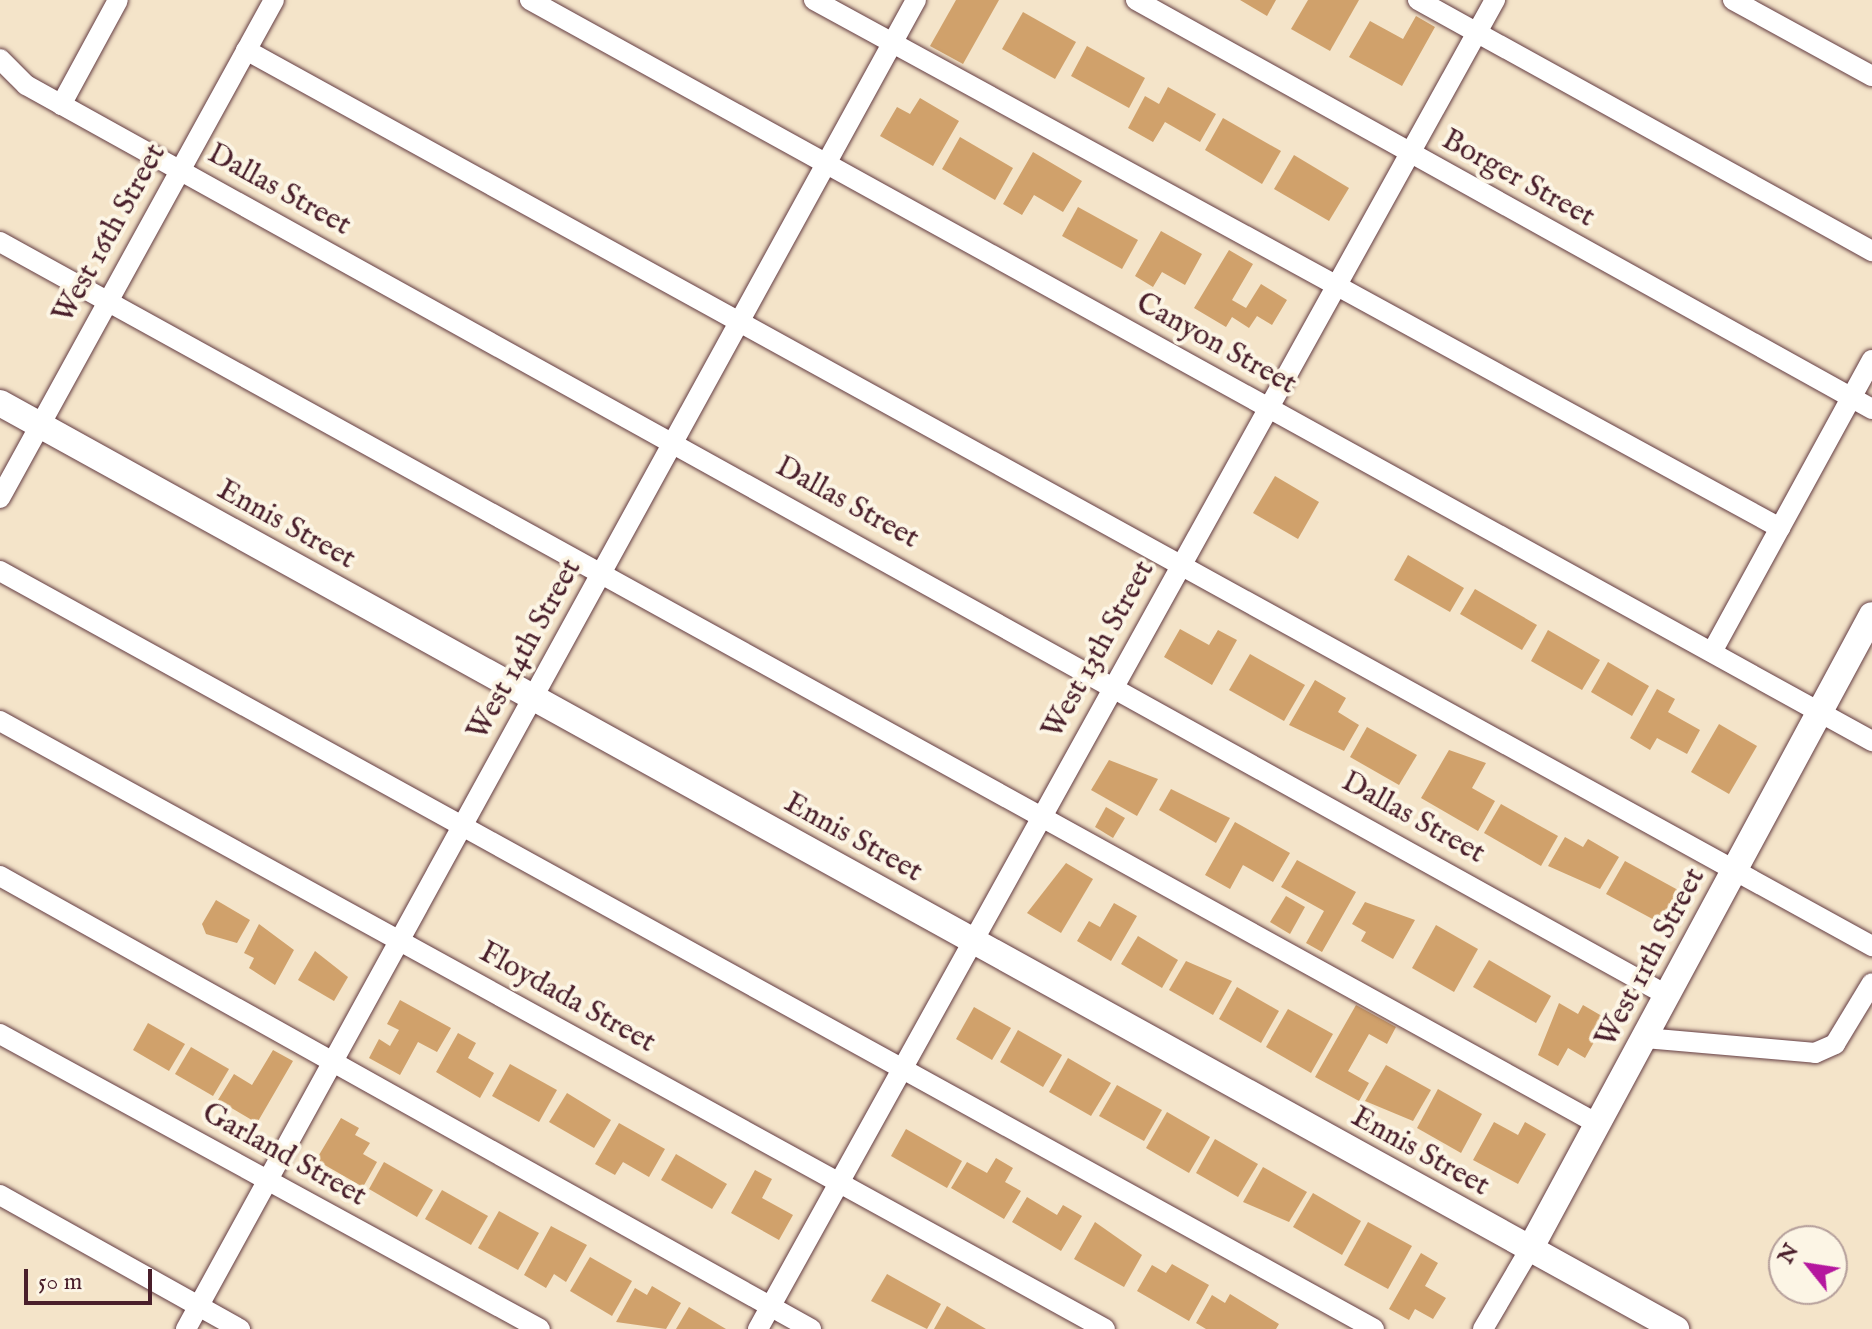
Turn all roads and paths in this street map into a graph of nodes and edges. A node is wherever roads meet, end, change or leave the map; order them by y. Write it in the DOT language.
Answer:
graph roads {
  1 [pos="118,0"];
  2 [pos="274,0"];
  3 [pos="530,0"];
  4 [pos="814,0"];
  5 [pos="916,0"];
  6 [pos="1136,0"];
  7 [pos="1418,0"];
  8 [pos="1495,0"];
  9 [pos="1733,0"];
  10 [pos="1477,32"];
  11 [pos="892,43"];
  12 [pos="246,50"];
  13 [pos="0,59"];
  14 [pos="1872,76"];
  15 [pos="61,105"];
  16 [pos="1411,154"];
  17 [pos="827,163"];
  18 [pos="180,169"];
  19 [pos="0,242"];
  20 [pos="1872,251"];
  21 [pos="1336,286"];
  22 [pos="108,302"];
  23 [pos="741,322"];
  24 [pos="1872,360"];
  25 [pos="1851,398"];
  26 [pos="0,403"];
  27 [pos="1267,408"];
  28 [pos="1872,409"];
  29 [pos="40,425"];
  30 [pos="675,442"];
  31 [pos="0,498"];
  32 [pos="1780,528"];
  33 [pos="1180,565"];
  34 [pos="0,571"];
  35 [pos="602,572"];
  36 [pos="1872,615"];
  37 [pos="1712,652"];
  38 [pos="1114,684"];
  39 [pos="531,699"];
  40 [pos="1819,711"];
  41 [pos="0,721"];
  42 [pos="1872,741"];
  43 [pos="1043,815"];
  44 [pos="463,825"];
  45 [pos="1735,871"];
  46 [pos="0,876"];
  47 [pos="400,940"];
  48 [pos="975,942"];
  49 [pos="1872,946"];
  50 [pos="1872,983"];
  51 [pos="1668,996"];
  52 [pos="0,1034"];
  53 [pos="1645,1038"];
  54 [pos="332,1064"];
  55 [pos="905,1067"];
  56 [pos="1598,1124"];
  57 [pos="269,1181"];
  58 [pos="840,1183"];
  59 [pos="0,1195"];
  60 [pos="1530,1249"];
  61 [pos="198,1306"];
  62 [pos="771,1307"];
  63 [pos="186,1329"];
  64 [pos="240,1329"];
  65 [pos="540,1329"];
  66 [pos="758,1329"];
  67 [pos="811,1329"];
  68 [pos="1105,1329"];
  69 [pos="1374,1329"];
  70 [pos="1483,1329"];
  71 [pos="1676,1329"];
  1 -- 15 [label="street"];
  2 -- 12 [label="street, West 16th Street"];
  3 -- 17 [label="street, Canyon Street"];
  4 -- 11 [label="street"];
  5 -- 11 [label="street, West 14th Street"];
  6 -- 16 [label="street, Borger Street"];
  7 -- 10 [label="street"];
  8 -- 10 [label="street, West 13th Street"];
  9 -- 14 [label="street"];
  10 -- 16 [label="street, West 13th Street"];
  10 -- 20 [label="street"];
  11 -- 17 [label="street, West 14th Street"];
  11 -- 21 [label="street"];
  12 -- 18 [label="street, West 16th Street"];
  12 -- 23 [label="street"];
  13 -- 15 [label="street, Dallas Street"];
  15 -- 18 [label="street, Dallas Street"];
  16 -- 21 [label="street, West 13th Street"];
  16 -- 25 [label="street, Borger Street"];
  17 -- 23 [label="street, West 14th Street"];
  17 -- 27 [label="street, Canyon Street"];
  18 -- 22 [label="street, West 16th Street"];
  18 -- 30 [label="street, Dallas Street"];
  19 -- 22 [label="street"];
  21 -- 27 [label="street, West 13th Street"];
  21 -- 32 [label="street"];
  22 -- 29 [label="street, West 16th Street"];
  22 -- 35 [label="street"];
  23 -- 30 [label="street, West 14th Street"];
  23 -- 33 [label="street"];
  24 -- 25 [label="street"];
  25 -- 28 [label="street, Borger Street"];
  25 -- 32 [label="street"];
  26 -- 29 [label="main road, Ennis Street"];
  27 -- 33 [label="street, West 13th Street"];
  27 -- 37 [label="street, Canyon Street"];
  29 -- 31 [label="street, West 16th Street"];
  29 -- 39 [label="main road, Ennis Street"];
  30 -- 35 [label="street, West 14th Street"];
  30 -- 38 [label="street, Dallas Street"];
  32 -- 37 [label="street"];
  33 -- 38 [label="street, West 13th Street"];
  33 -- 45 [label="street"];
  34 -- 44 [label="street"];
  35 -- 39 [label="street, West 14th Street"];
  35 -- 43 [label="street"];
  36 -- 40 [label="main road, West 11th Street"];
  37 -- 40 [label="street, Canyon Street"];
  38 -- 43 [label="street, West 13th Street"];
  38 -- 51 [label="street, Dallas Street"];
  39 -- 44 [label="street, West 14th Street"];
  39 -- 48 [label="main road, Ennis Street"];
  40 -- 42 [label="street, Canyon Street"];
  40 -- 45 [label="main road, West 11th Street"];
  41 -- 47 [label="street, Floydada Street"];
  43 -- 48 [label="street, West 13th Street"];
  43 -- 56 [label="street"];
  44 -- 47 [label="street, West 14th Street"];
  44 -- 55 [label="street"];
  45 -- 49 [label="street"];
  45 -- 51 [label="main road, West 11th Street"];
  46 -- 54 [label="street"];
  47 -- 54 [label="street, West 14th Street"];
  47 -- 58 [label="street, Floydada Street"];
  48 -- 55 [label="street, West 13th Street"];
  48 -- 60 [label="main road, Ennis Street"];
  50 -- 53 [label="street"];
  51 -- 53 [label="main road, West 11th Street"];
  52 -- 57 [label="street, Garland Street"];
  53 -- 56 [label="main road, West 11th Street"];
  54 -- 57 [label="street, West 14th Street"];
  54 -- 62 [label="street"];
  55 -- 58 [label="street, West 13th Street"];
  55 -- 69 [label="street"];
  56 -- 60 [label="main road, West 11th Street"];
  57 -- 61 [label="street, West 14th Street"];
  57 -- 65 [label="street, Garland Street"];
  58 -- 62 [label="street, West 13th Street"];
  58 -- 68 [label="street, Floydada Street"];
  59 -- 61 [label="street"];
  60 -- 70 [label="street, West 11th Street"];
  60 -- 71 [label="main road, Ennis Street"];
  61 -- 63 [label="street, West 14th Street"];
  61 -- 64 [label="street"];
  62 -- 66 [label="street, West 13th Street"];
  62 -- 67 [label="street"];
}
